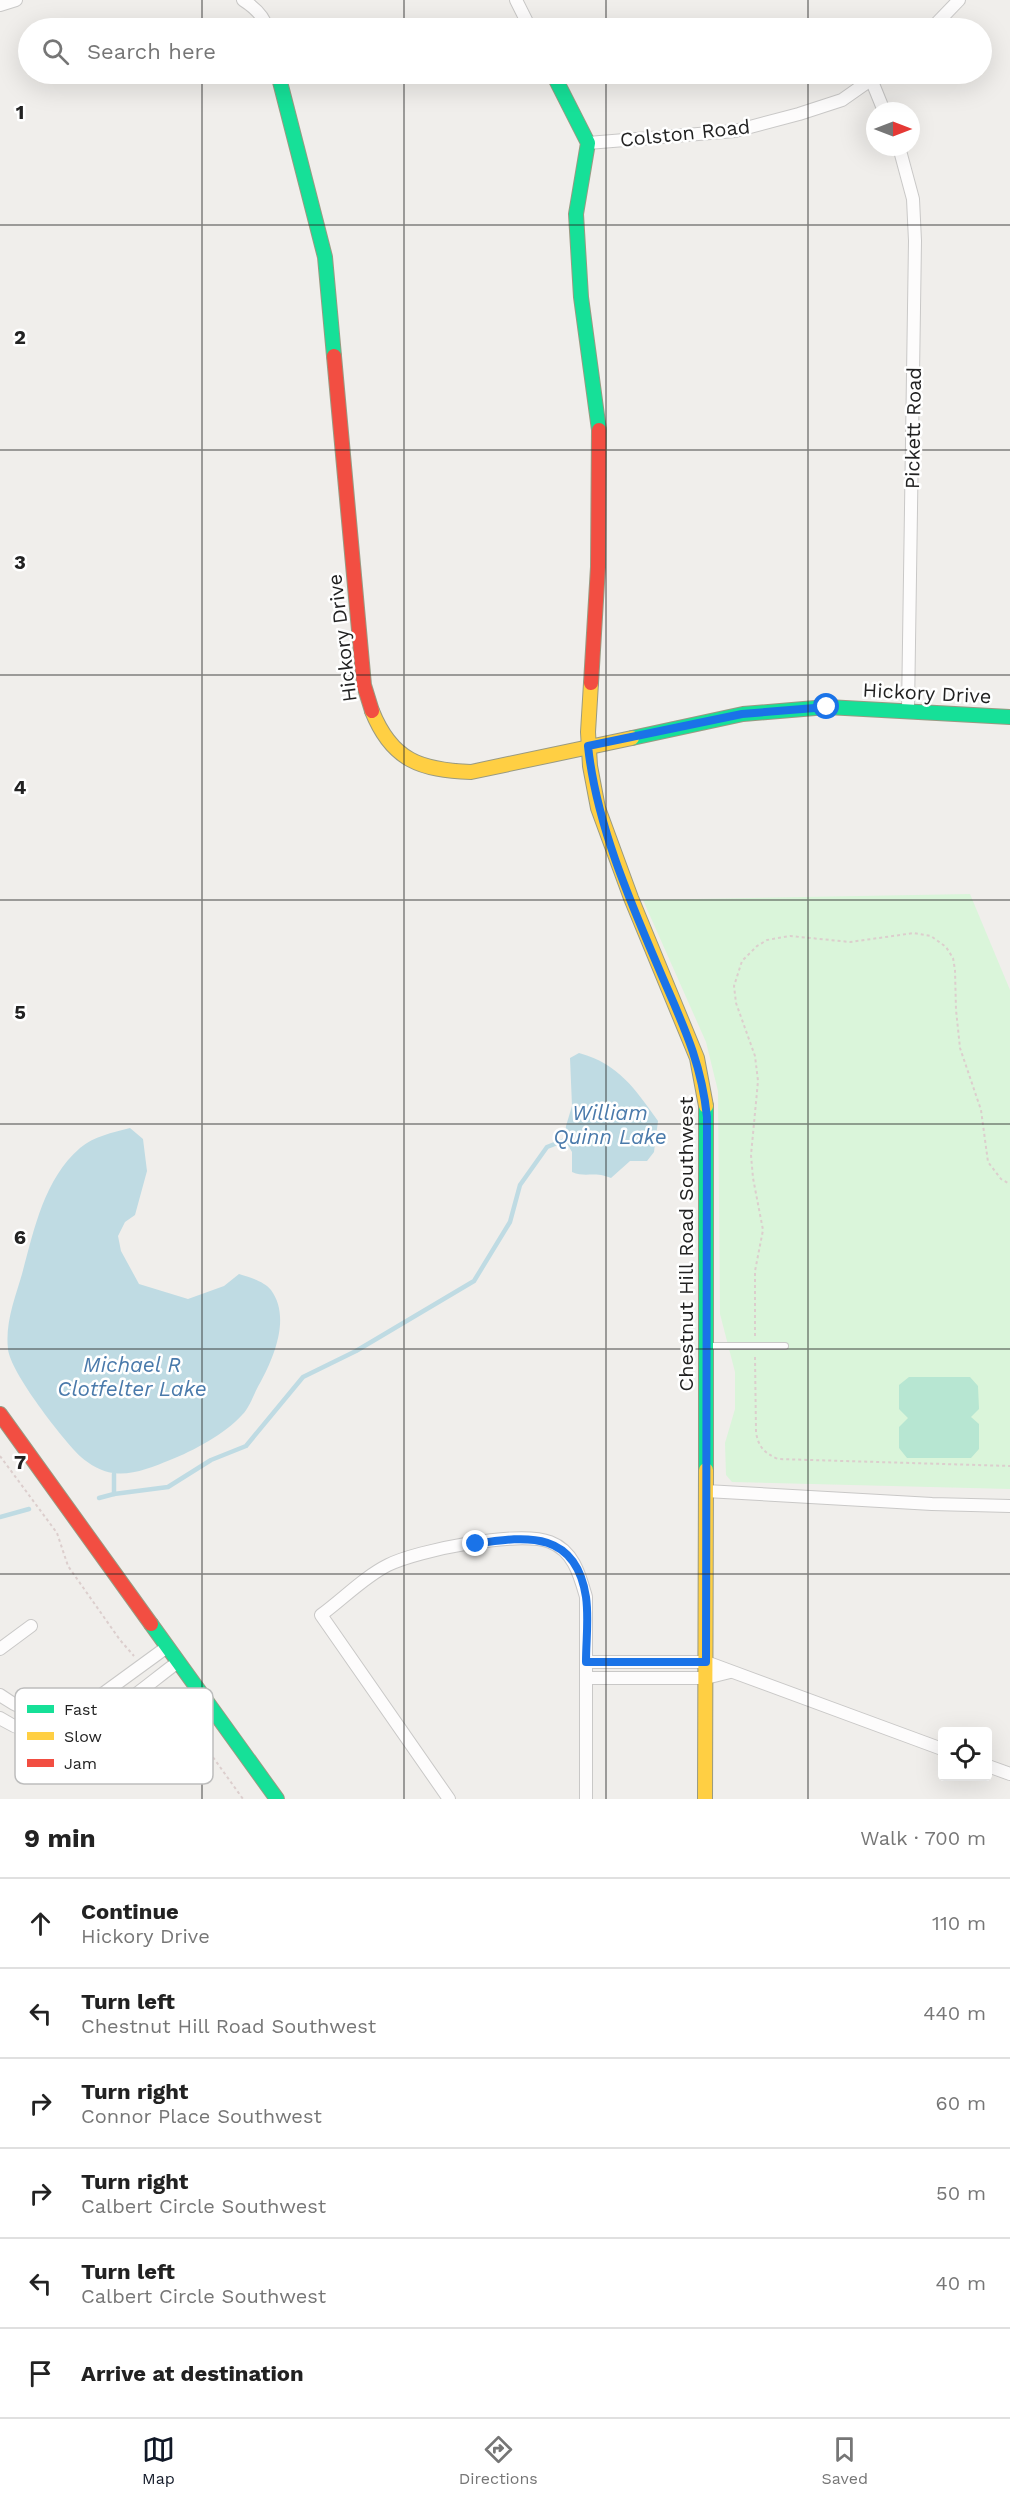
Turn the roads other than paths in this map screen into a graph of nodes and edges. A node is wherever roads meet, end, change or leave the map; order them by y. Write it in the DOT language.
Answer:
graph roads {
  1 [pos="16,0"];
  2 [pos="243,0"];
  3 [pos="516,0"];
  4 [pos="959,0"];
  5 [pos="0,4"];
  6 [pos="263,18"];
  7 [pos="525,18"];
  8 [pos="942,18"];
  9 [pos="282,84"];
  10 [pos="558,84"];
  11 [pos="864,84"];
  12 [pos="877,84"];
  13 [pos="882,102"];
  14 [pos="588,143"];
  15 [pos="901,156"];
  16 [pos="908,710"];
  17 [pos="1010,717"];
  18 [pos="588,746"];
  19 [pos="706,1346"];
  20 [pos="785,1346"];
  21 [pos="0,1414"];
  22 [pos="706,1491"];
  23 [pos="1010,1506"];
  24 [pos="31,1626"];
  25 [pos="168,1647"];
  26 [pos="0,1649"];
  27 [pos="178,1662"];
  28 [pos="586,1662"];
  29 [pos="654,1662"];
  30 [pos="706,1662"];
  31 [pos="730,1672"];
  32 [pos="586,1678"];
  33 [pos="654,1678"];
  34 [pos="706,1678"];
  35 [pos="111,1688"];
  36 [pos="143,1688"];
  37 [pos="197,1688"];
  38 [pos="0,1695"];
  39 [pos="15,1705"];
  40 [pos="213,1710"];
  41 [pos="0,1718"];
  42 [pos="15,1726"];
  43 [pos="938,1748"];
  44 [pos="992,1768"];
  45 [pos="1010,1774"];
  46 [pos="277,1799"];
  47 [pos="449,1799"];
  48 [pos="586,1799"];
  49 [pos="705,1799"];
  1 -- 5 [label="street"];
  2 -- 6 [label="street"];
  3 -- 7 [label="street"];
  4 -- 8 [label="street"];
  9 -- 18 [label="street, Hickory Drive"];
  10 -- 14 [label="street"];
  11 -- 14 [label="street, Colston Road"];
  12 -- 13 [label="street"];
  14 -- 18 [label="street, Chestnut Hill Road Southwest"];
  15 -- 16 [label="street, Pickett Road"];
  16 -- 17 [label="street, Hickory Drive"];
  16 -- 18 [label="street, Hickory Drive"];
  18 -- 19 [label="street, Chestnut Hill Road Southwest"];
  19 -- 20 [label="lane"];
  19 -- 22 [label="street, Chestnut Hill Road Southwest"];
  21 -- 25 [label="street"];
  22 -- 23 [label="street"];
  22 -- 30 [label="street, Chestnut Hill Road Southwest"];
  24 -- 26 [label="street"];
  25 -- 27 [label="street"];
  25 -- 35 [label="street"];
  27 -- 36 [label="street"];
  27 -- 37 [label="street"];
  28 -- 29 [label="street"];
  28 -- 32 [label="street"];
  28 -- 47 [label="street"];
  29 -- 30 [label="street"];
  29 -- 33 [label="street"];
  30 -- 31 [label="street"];
  30 -- 34 [label="street, Chestnut Hill Road Southwest"];
  31 -- 34 [label="street"];
  31 -- 43 [label="street"];
  32 -- 33 [label="street"];
  32 -- 48 [label="street"];
  33 -- 34 [label="street"];
  34 -- 49 [label="street, Chestnut Hill Road Southwest"];
  38 -- 39 [label="street"];
  40 -- 46 [label="street"];
  41 -- 42 [label="street"];
  44 -- 45 [label="street"];
}
